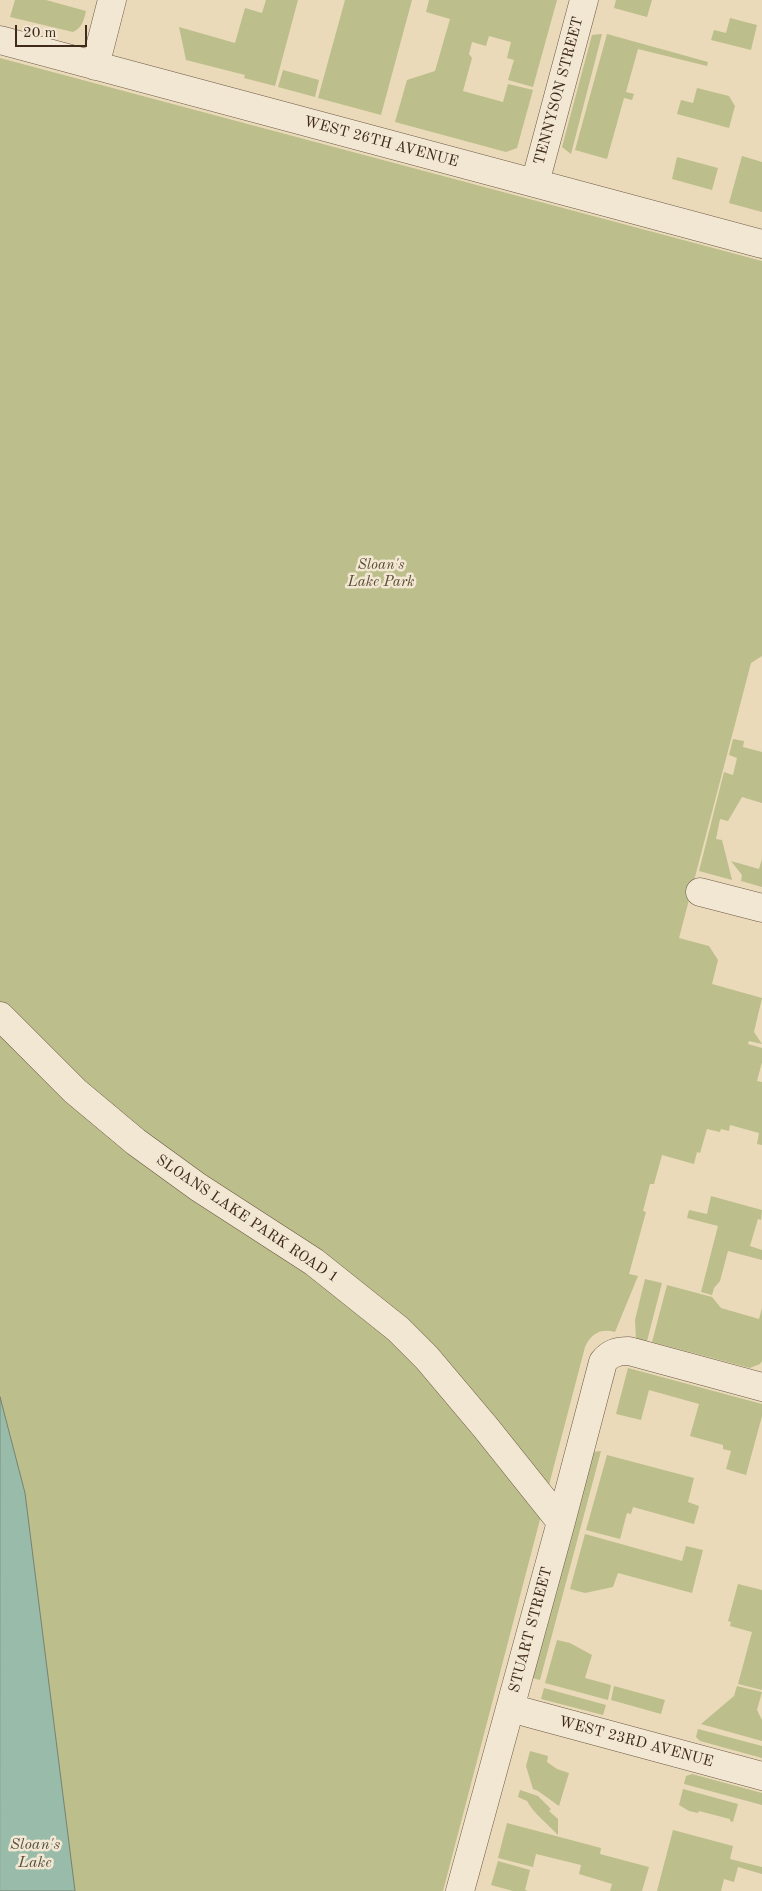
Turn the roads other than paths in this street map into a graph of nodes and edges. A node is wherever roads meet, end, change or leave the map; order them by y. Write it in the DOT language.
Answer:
graph roads {
  1 [pos="112,0"];
  2 [pos="584,0"];
  3 [pos="0,40"];
  4 [pos="95,66"];
  5 [pos="535,183"];
  6 [pos="762,244"];
  7 [pos="700,892"];
  8 [pos="762,908"];
  9 [pos="0,1016"];
  10 [pos="762,1387"];
  11 [pos="561,1522"];
  12 [pos="510,1708"];
  13 [pos="762,1776"];
  14 [pos="460,1891"];
  1 -- 4 [label="street"];
  2 -- 5 [label="street, TENNYSON STREET"];
  3 -- 4 [label="street, WEST 26TH AVENUE"];
  4 -- 5 [label="street, WEST 26TH AVENUE"];
  5 -- 6 [label="street, WEST 26TH AVENUE"];
  7 -- 8 [label="street"];
  9 -- 11 [label="street, SLOANS LAKE PARK ROAD 1"];
  10 -- 11 [label="street, STUART STREET"];
  11 -- 12 [label="street, STUART STREET"];
  12 -- 13 [label="street, WEST 23RD AVENUE"];
  12 -- 14 [label="street, STUART STREET"];
}
